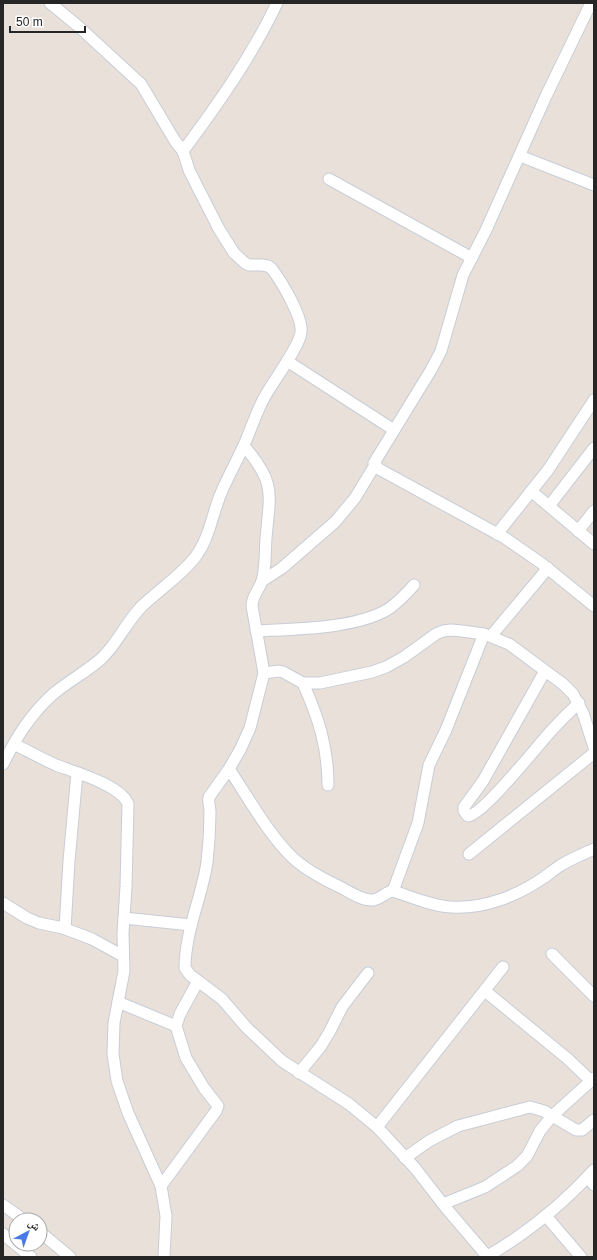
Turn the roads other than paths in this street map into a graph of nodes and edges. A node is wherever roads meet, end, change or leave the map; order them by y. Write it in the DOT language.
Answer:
graph roads {
  1 [pos="50,3"];
  2 [pos="277,3"];
  3 [pos="591,3"];
  4 [pos="183,151"];
  5 [pos="520,156"];
  6 [pos="329,179"];
  7 [pos="594,185"];
  8 [pos="472,258"];
  9 [pos="286,361"];
  10 [pos="594,400"];
  11 [pos="394,430"];
  12 [pos="244,446"];
  13 [pos="594,448"];
  14 [pos="375,465"];
  15 [pos="531,491"];
  16 [pos="549,506"];
  17 [pos="594,511"];
  18 [pos="578,531"];
  19 [pos="497,534"];
  20 [pos="594,544"];
  21 [pos="548,568"];
  22 [pos="262,581"];
  23 [pos="414,584"];
  24 [pos="594,606"];
  25 [pos="256,631"];
  26 [pos="487,635"];
  27 [pos="545,672"];
  28 [pos="264,673"];
  29 [pos="303,683"];
  30 [pos="579,703"];
  31 [pos="14,744"];
  32 [pos="594,746"];
  33 [pos="594,753"];
  34 [pos="3,764"];
  35 [pos="229,769"];
  36 [pos="77,773"];
  37 [pos="328,784"];
  38 [pos="594,849"];
  39 [pos="469,854"];
  40 [pos="392,891"];
  41 [pos="3,903"];
  42 [pos="124,918"];
  43 [pos="191,925"];
  44 [pos="65,929"];
  45 [pos="552,954"];
  46 [pos="123,956"];
  47 [pos="503,967"];
  48 [pos="368,973"];
  49 [pos="198,981"];
  50 [pos="485,991"];
  51 [pos="594,996"];
  52 [pos="118,1002"];
  53 [pos="176,1026"];
  54 [pos="299,1073"];
  55 [pos="592,1080"];
  56 [pos="552,1116"];
  57 [pos="594,1120"];
  58 [pos="377,1127"];
  59 [pos="405,1158"];
  60 [pos="592,1177"];
  61 [pos="161,1186"];
  62 [pos="443,1204"];
  63 [pos="3,1205"];
  64 [pos="13,1212"];
  65 [pos="546,1216"];
  66 [pos="3,1234"];
  67 [pos="48,1239"];
  68 [pos="165,1256"];
  69 [pos="31,1257"];
  70 [pos="70,1257"];
  71 [pos="486,1257"];
  72 [pos="581,1257"];
  1 -- 4 [label="street"];
  2 -- 4 [label="street"];
  3 -- 5 [label="street"];
  4 -- 9 [label="street"];
  5 -- 7 [label="street"];
  5 -- 8 [label="street"];
  6 -- 8 [label="street"];
  8 -- 11 [label="street"];
  9 -- 11 [label="street"];
  9 -- 12 [label="street"];
  10 -- 15 [label="street"];
  11 -- 14 [label="street"];
  12 -- 22 [label="street"];
  12 -- 31 [label="street"];
  13 -- 16 [label="street"];
  14 -- 19 [label="street"];
  14 -- 22 [label="street"];
  15 -- 16 [label="street"];
  15 -- 19 [label="street"];
  16 -- 18 [label="street"];
  17 -- 18 [label="street"];
  18 -- 20 [label="street"];
  19 -- 21 [label="street"];
  21 -- 24 [label="street"];
  21 -- 26 [label="street"];
  22 -- 25 [label="street"];
  23 -- 25 [label="street"];
  25 -- 28 [label="street"];
  26 -- 27 [label="street"];
  26 -- 29 [label="street"];
  26 -- 40 [label="street"];
  27 -- 30 [label="street"];
  27 -- 30 [label="street"];
  28 -- 29 [label="street"];
  28 -- 35 [label="street"];
  29 -- 37 [label="street"];
  30 -- 32 [label="street"];
  31 -- 34 [label="street"];
  31 -- 36 [label="street"];
  33 -- 39 [label="street"];
  35 -- 40 [label="street"];
  35 -- 43 [label="street"];
  36 -- 42 [label="street"];
  36 -- 44 [label="street"];
  38 -- 40 [label="street"];
  41 -- 44 [label="street"];
  42 -- 43 [label="street"];
  42 -- 46 [label="street"];
  43 -- 49 [label="street"];
  44 -- 46 [label="street"];
  45 -- 51 [label="street"];
  46 -- 52 [label="street"];
  47 -- 50 [label="street"];
  48 -- 54 [label="street"];
  49 -- 53 [label="street"];
  49 -- 54 [label="street"];
  50 -- 55 [label="street"];
  50 -- 58 [label="street"];
  52 -- 53 [label="street"];
  52 -- 61 [label="street"];
  53 -- 61 [label="street"];
  54 -- 58 [label="street"];
  55 -- 56 [label="street"];
  56 -- 57 [label="street"];
  56 -- 59 [label="street"];
  56 -- 62 [label="street"];
  58 -- 59 [label="street"];
  59 -- 62 [label="street"];
  60 -- 65 [label="street"];
  61 -- 68 [label="street"];
  62 -- 71 [label="street"];
  63 -- 64 [label="street"];
  65 -- 71 [label="street"];
  65 -- 72 [label="street"];
  66 -- 69 [label="street"];
  67 -- 70 [label="street"];
}
